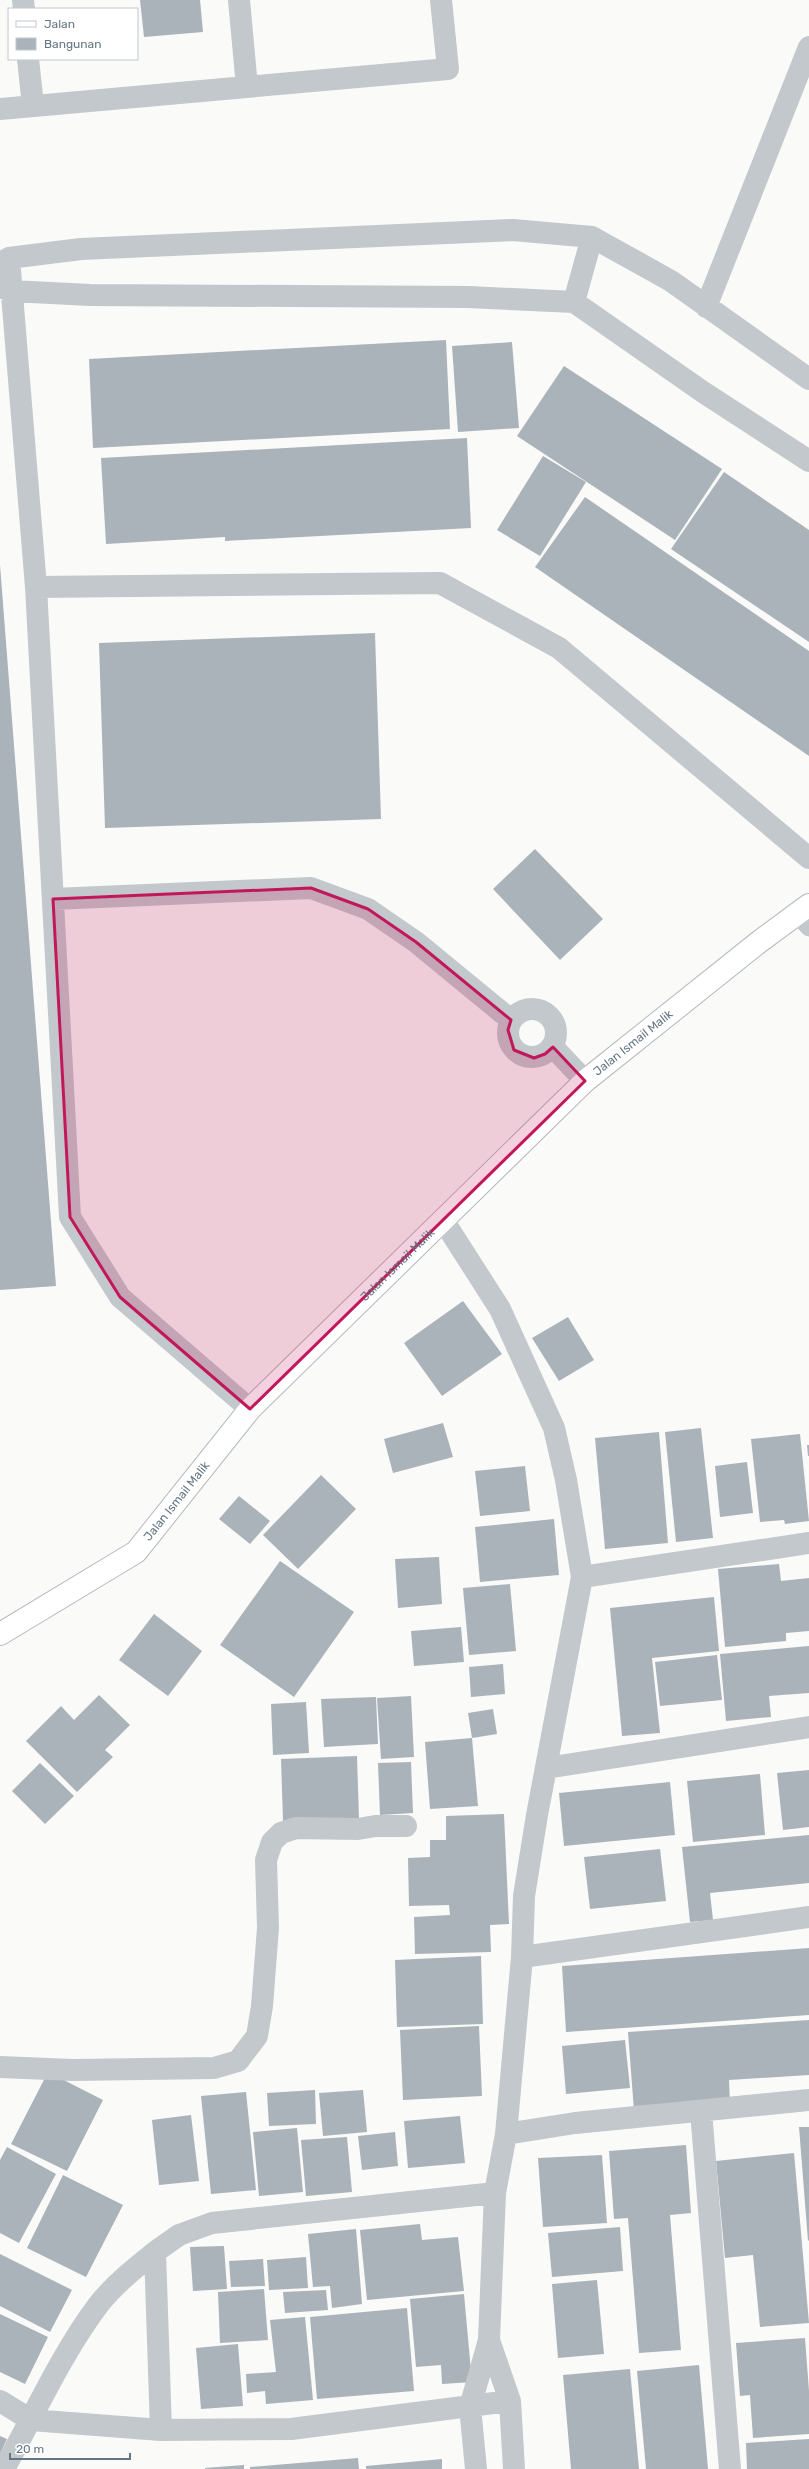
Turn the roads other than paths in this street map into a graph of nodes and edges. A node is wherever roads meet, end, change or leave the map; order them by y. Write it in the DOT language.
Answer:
graph roads {
  1 [pos="239,0"];
  2 [pos="441,0"];
  3 [pos="809,47"];
  4 [pos="28,60"];
  5 [pos="247,87"];
  6 [pos="32,106"];
  7 [pos="0,109"];
  8 [pos="592,237"];
  9 [pos="4,261"];
  10 [pos="6,289"];
  11 [pos="574,302"];
  12 [pos="706,307"];
  13 [pos="809,379"];
  14 [pos="809,461"];
  15 [pos="36,587"];
  16 [pos="809,858"];
  17 [pos="53,899"];
  18 [pos="805,916"];
  19 [pos="511,1020"];
  20 [pos="553,1047"];
  21 [pos="585,1081"];
  22 [pos="443,1220"];
  23 [pos="250,1409"];
  24 [pos="809,1543"];
  25 [pos="582,1577"];
  26 [pos="0,1634"];
  27 [pos="809,1727"];
  28 [pos="546,1768"];
  29 [pos="406,1826"];
  30 [pos="809,1917"];
  31 [pos="522,1957"];
  32 [pos="0,2067"];
  33 [pos="809,2100"];
  34 [pos="701,2111"];
  35 [pos="506,2134"];
  36 [pos="495,2193"];
  37 [pos="154,2252"];
  38 [pos="489,2340"];
  39 [pos="0,2401"];
  40 [pos="510,2401"];
  41 [pos="470,2407"];
  42 [pos="31,2420"];
  43 [pos="161,2430"];
  44 [pos="4,2469"];
  45 [pos="476,2469"];
  46 [pos="514,2469"];
  47 [pos="730,2469"];
  1 -- 5 [label="street"];
  2 -- 5 [label="street"];
  3 -- 12 [label="street"];
  4 -- 6 [label="street"];
  5 -- 6 [label="street"];
  6 -- 7 [label="street"];
  8 -- 9 [label="street"];
  8 -- 11 [label="street"];
  8 -- 12 [label="street"];
  9 -- 10 [label="street"];
  10 -- 11 [label="street"];
  10 -- 15 [label="street"];
  11 -- 14 [label="street"];
  12 -- 13 [label="street"];
  15 -- 16 [label="street"];
  15 -- 17 [label="street"];
  17 -- 19 [label="street"];
  17 -- 23 [label="street"];
  18 -- 21 [label="main road, Jalan Ismail Malik"];
  19 -- 20 [label="street"];
  19 -- 20 [label="street"];
  20 -- 21 [label="street"];
  21 -- 22 [label="main road, Jalan Ismail Malik"];
  22 -- 23 [label="main road, Jalan Ismail Malik"];
  22 -- 25 [label="street"];
  23 -- 26 [label="main road, Jalan Ismail Malik"];
  24 -- 25 [label="street"];
  25 -- 28 [label="street"];
  27 -- 28 [label="street"];
  28 -- 31 [label="street"];
  29 -- 32 [label="street"];
  30 -- 31 [label="street"];
  31 -- 35 [label="street"];
  33 -- 34 [label="street"];
  34 -- 35 [label="street"];
  34 -- 47 [label="street"];
  35 -- 36 [label="street"];
  36 -- 37 [label="street"];
  36 -- 38 [label="street"];
  37 -- 42 [label="street"];
  37 -- 43 [label="street"];
  38 -- 40 [label="street"];
  38 -- 41 [label="street"];
  39 -- 42 [label="street"];
  40 -- 41 [label="street"];
  40 -- 46 [label="street"];
  41 -- 43 [label="street"];
  41 -- 45 [label="street"];
  42 -- 43 [label="street"];
  42 -- 44 [label="street"];
}
